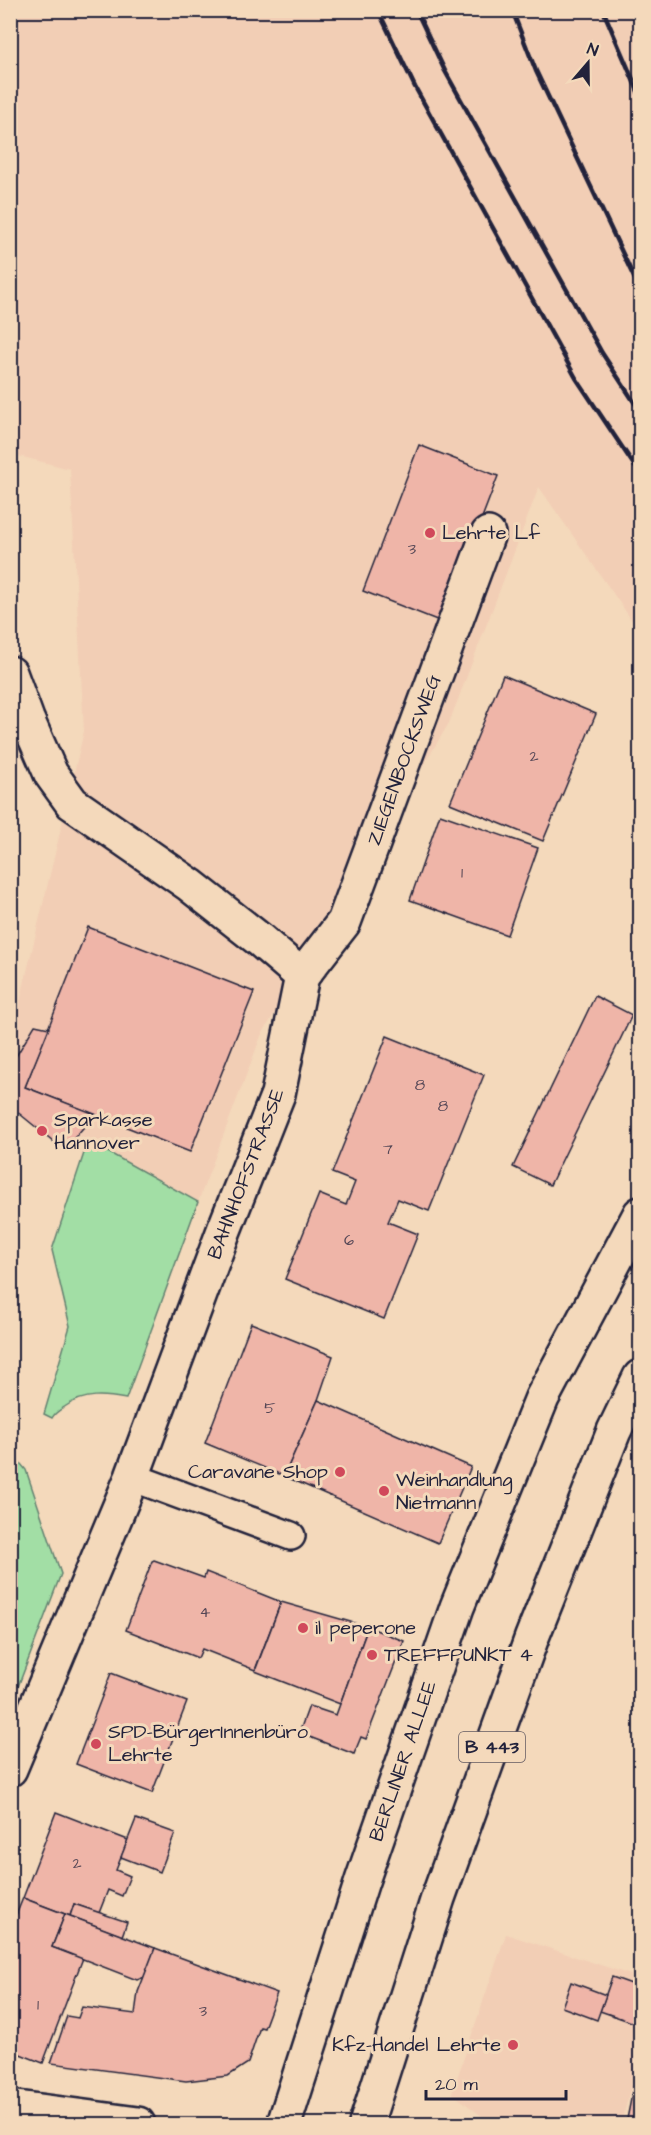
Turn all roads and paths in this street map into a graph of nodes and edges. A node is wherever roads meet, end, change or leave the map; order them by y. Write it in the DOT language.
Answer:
graph roads {
  1 [pos="488,534"];
  2 [pos="10,673"];
  3 [pos="302,976"];
  4 [pos="640,1214"];
  5 [pos="640,1377"];
  6 [pos="132,1477"];
  7 [pos="291,1536"];
  8 [pos="10,1769"];
  9 [pos="10,2107"];
  10 [pos="138,2124"];
  11 [pos="284,2124"];
  12 [pos="366,2124"];
  1 -- 3 [label="main road, ZIEGENBOCKSWEG"];
  2 -- 3 [label="main road"];
  3 -- 6 [label="main road, BAHNHOFSTRASSE"];
  4 -- 11 [label="main road, BERLINER ALLEE"];
  5 -- 12 [label="main road, B 443"];
  6 -- 7 [label="lane"];
  6 -- 8 [label="main road, BAHNHOFSTRASSE"];
  9 -- 10 [label="main road"];
}
